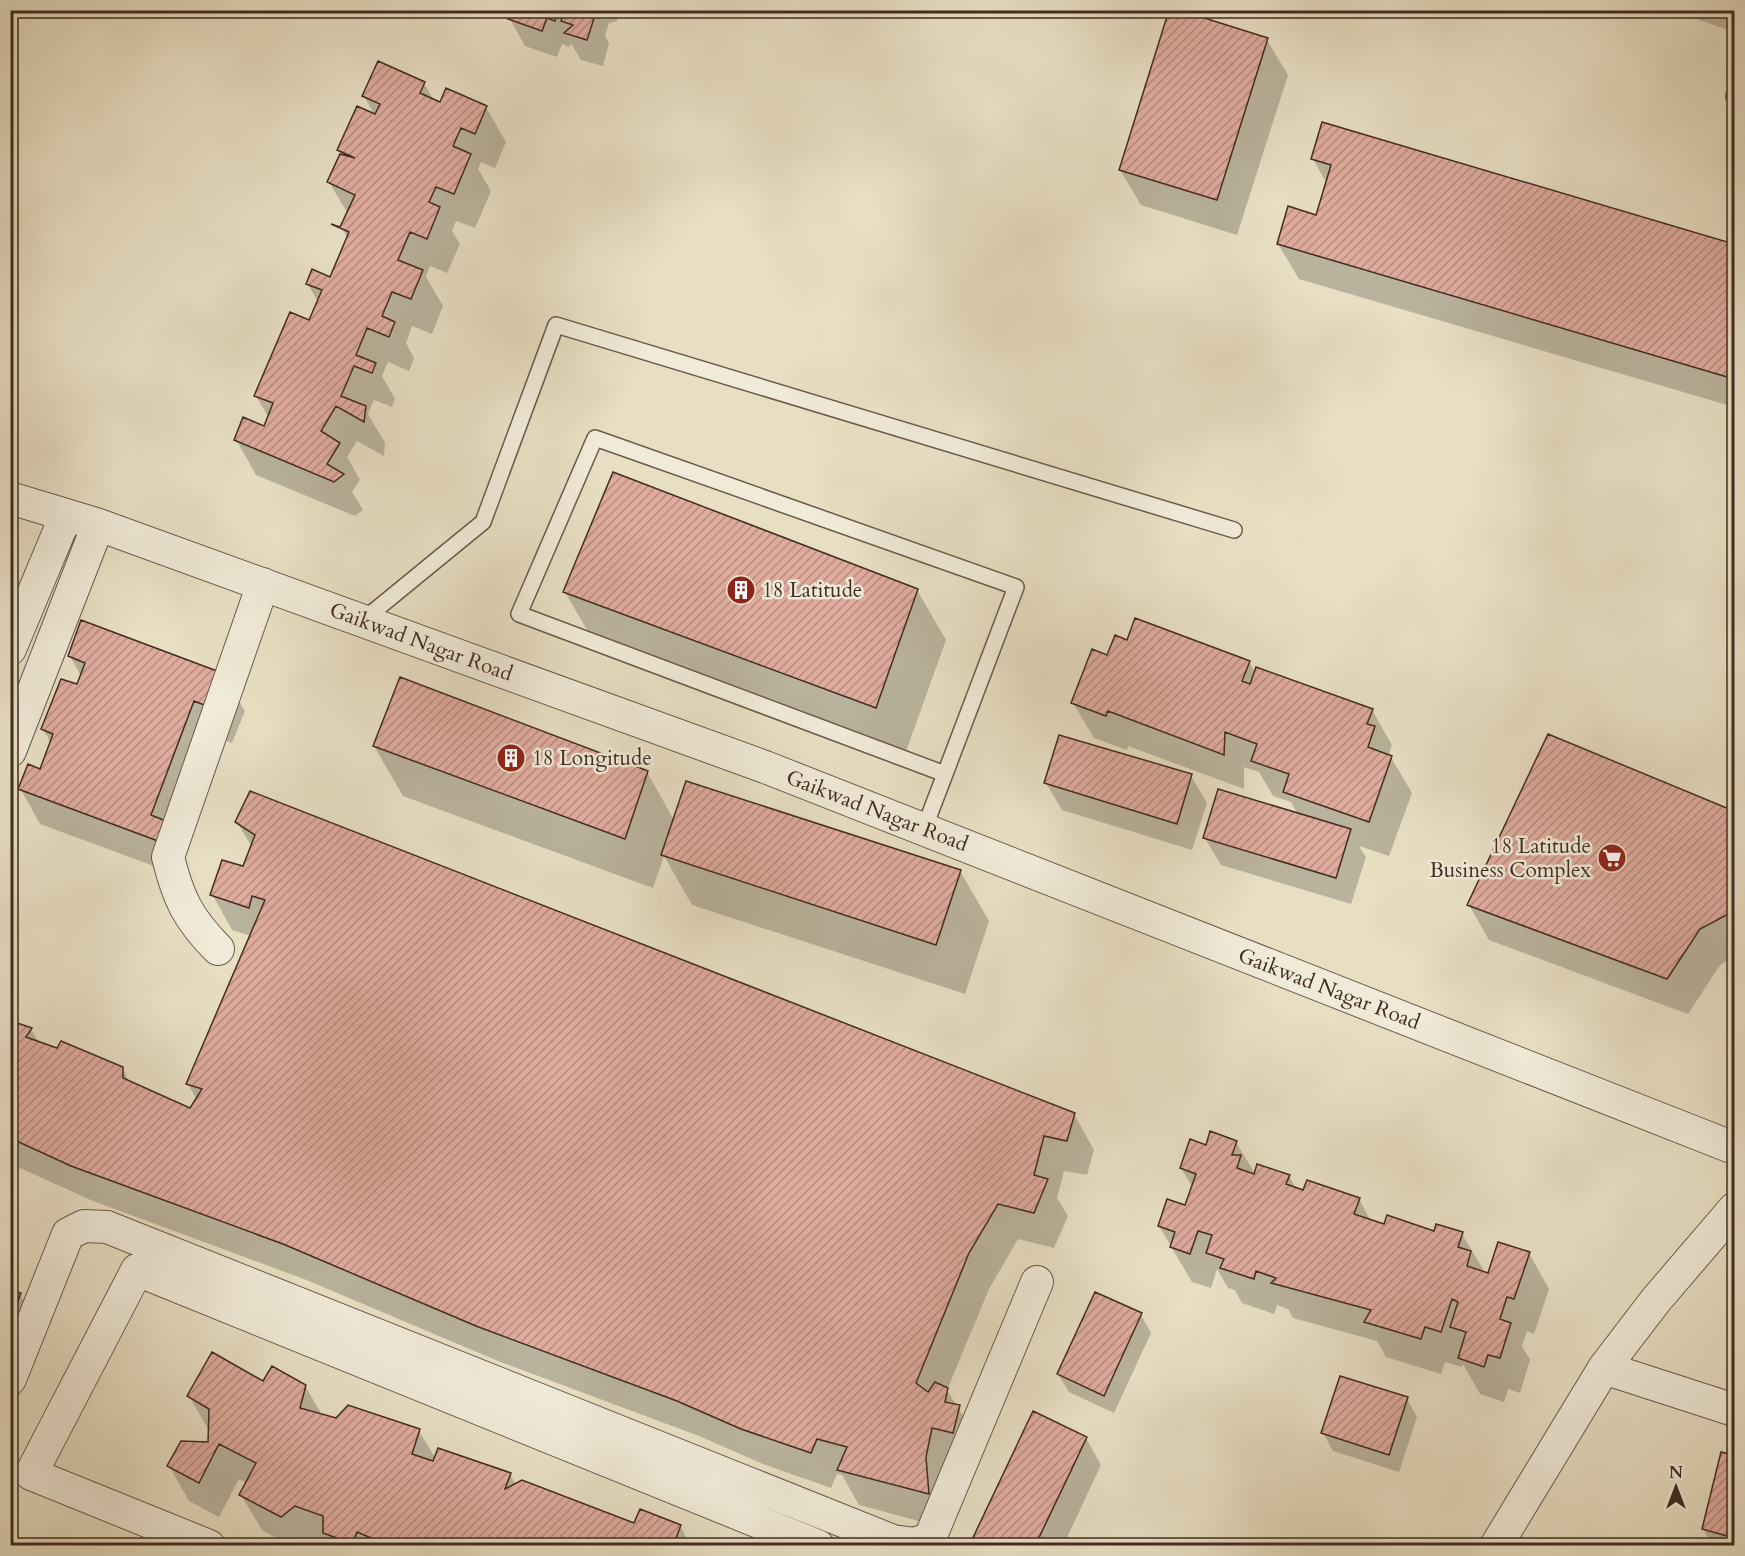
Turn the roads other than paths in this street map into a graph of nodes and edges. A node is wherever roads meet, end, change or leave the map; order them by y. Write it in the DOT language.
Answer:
graph roads {
  1 [pos="10,498"];
  2 [pos="66,515"];
  3 [pos="98,525"];
  4 [pos="1234,530"];
  5 [pos="263,585"];
  6 [pos="362,621"];
  7 [pos="10,649"];
  8 [pos="10,751"];
  9 [pos="945,774"];
  10 [pos="924,830"];
  11 [pos="218,949"];
  12 [pos="1734,1148"];
  13 [pos="1734,1209"];
  14 [pos="1037,1282"];
  15 [pos="1605,1368"];
  16 [pos="10,1379"];
  17 [pos="1734,1410"];
  18 [pos="798,1542"];
  19 [pos="209,1545"];
  20 [pos="1496,1545"];
  1 -- 2 [label="street, Gaikwad Nagar Road"];
  2 -- 3 [label="street, Gaikwad Nagar Road"];
  2 -- 7 [label="street"];
  3 -- 5 [label="street, Gaikwad Nagar Road"];
  3 -- 8 [label="street"];
  4 -- 6 [label="lane"];
  5 -- 6 [label="street, Gaikwad Nagar Road"];
  5 -- 11 [label="street"];
  6 -- 10 [label="street, Gaikwad Nagar Road"];
  9 -- 9 [label="lane"];
  9 -- 10 [label="lane"];
  10 -- 12 [label="street, Gaikwad Nagar Road"];
  13 -- 15 [label="street"];
  14 -- 16 [label="street"];
  15 -- 17 [label="street"];
  15 -- 20 [label="street"];
  18 -- 19 [label="street"];
}
